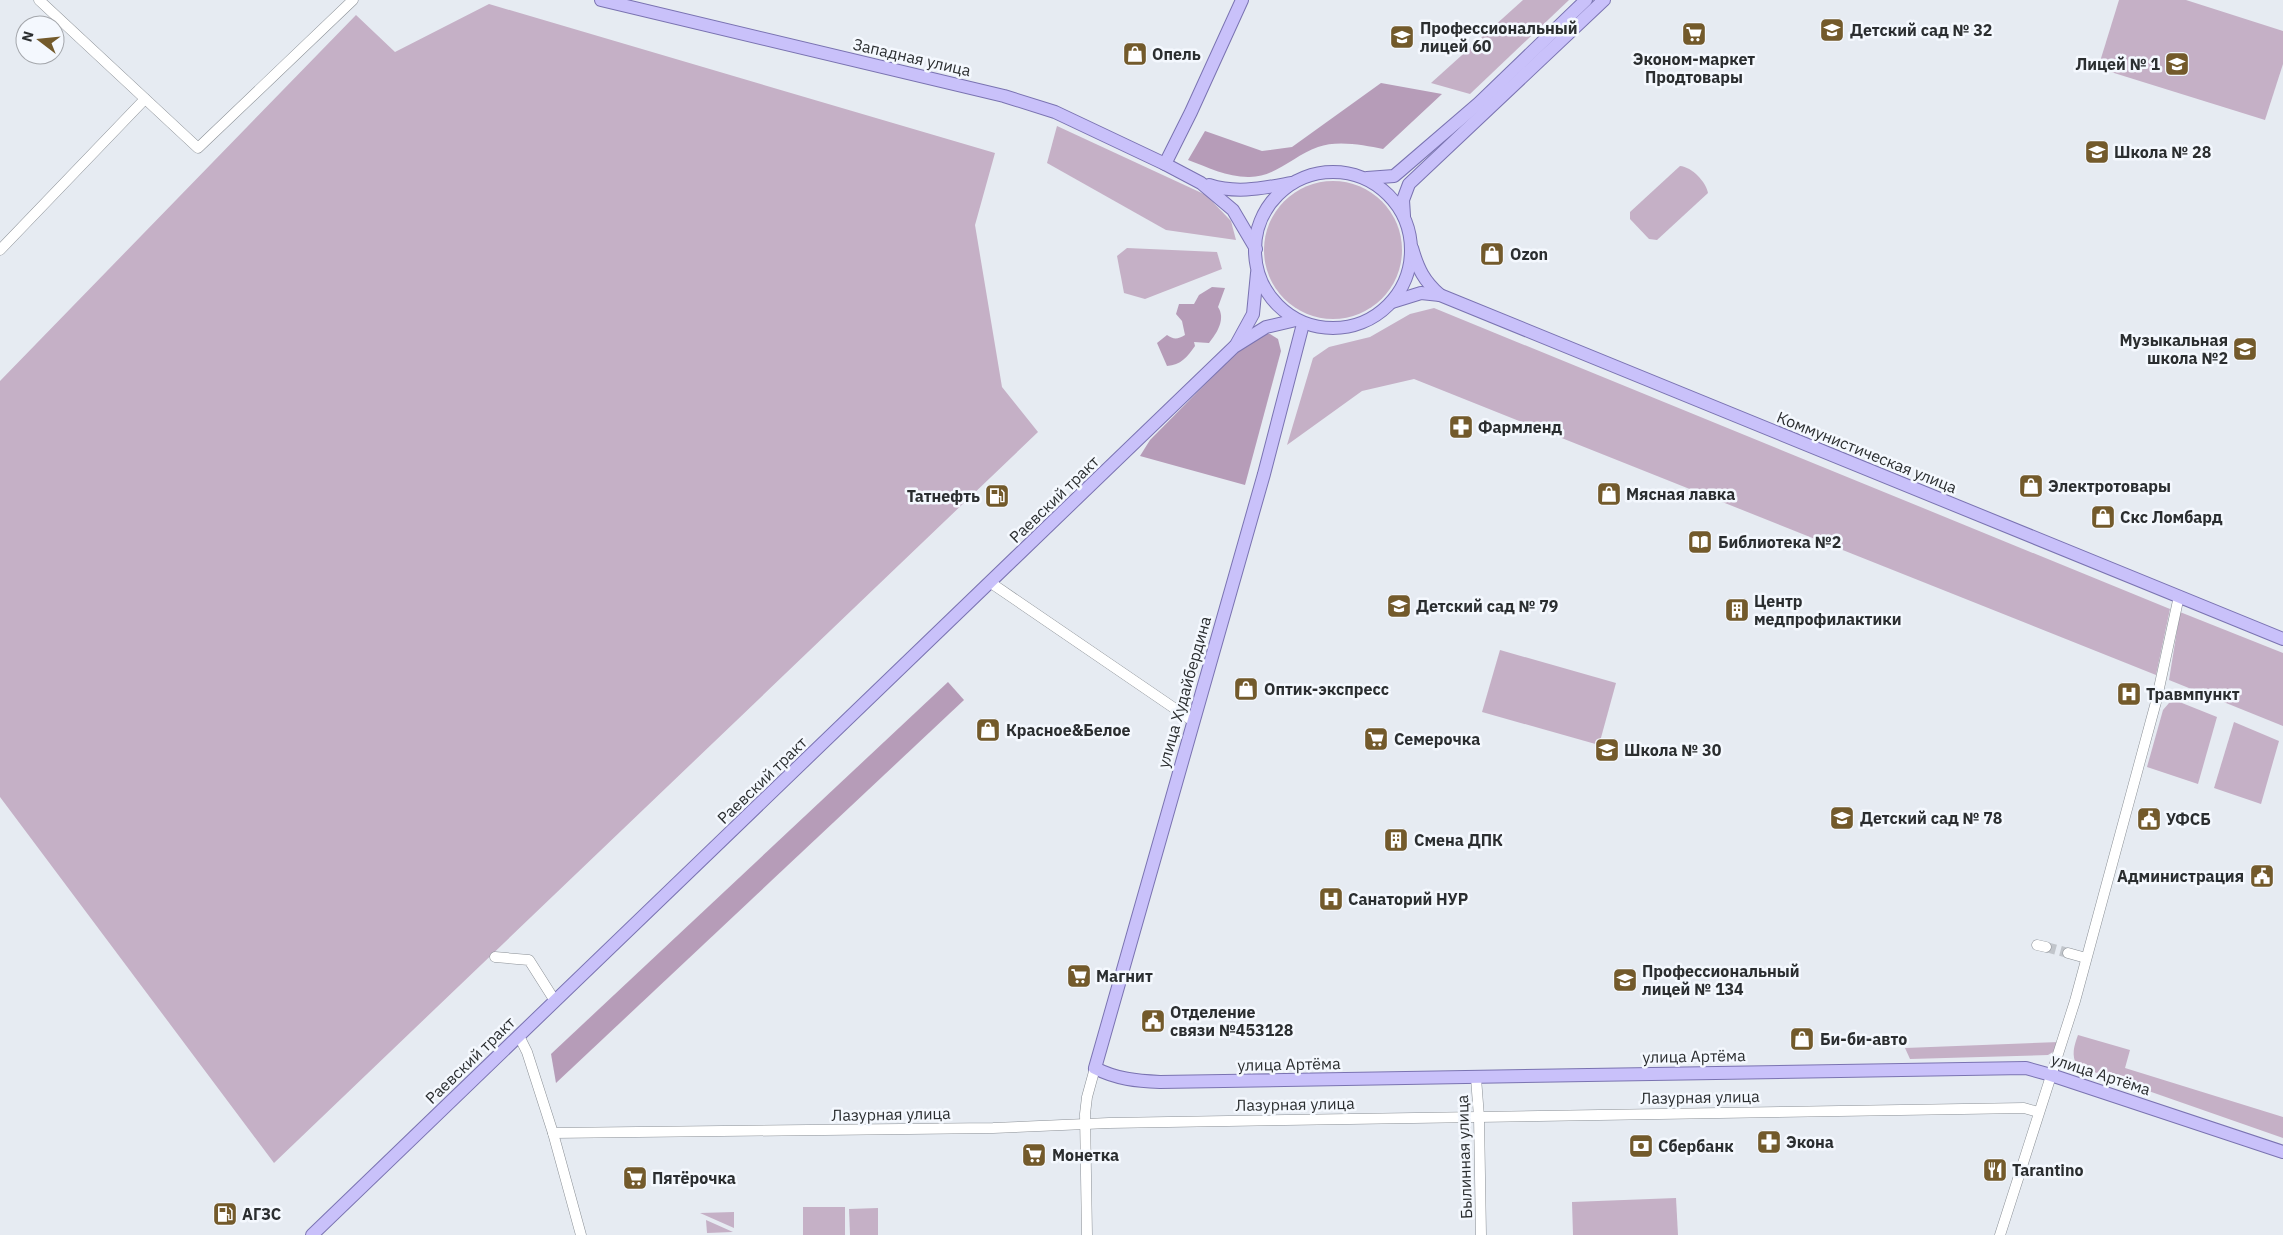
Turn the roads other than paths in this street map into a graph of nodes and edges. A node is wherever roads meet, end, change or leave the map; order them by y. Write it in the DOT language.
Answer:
graph roads {
  1 [pos="39,0"];
  2 [pos="353,0"];
  3 [pos="601,0"];
  4 [pos="1242,0"];
  5 [pos="1586,0"];
  6 [pos="1604,0"];
  7 [pos="145,99"];
  8 [pos="1165,164"];
  9 [pos="1367,178"];
  10 [pos="1202,183"];
  11 [pos="1293,183"];
  12 [pos="1404,218"];
  13 [pos="1412,248"];
  14 [pos="1256,249"];
  15 [pos="0,250"];
  16 [pos="1257,269"];
  17 [pos="1440,294"];
  18 [pos="1392,302"];
  19 [pos="1299,322"];
  20 [pos="1234,347"];
  21 [pos="991,583"];
  22 [pos="2179,596"];
  23 [pos="2283,638"];
  24 [pos="1193,721"];
  25 [pos="2068,953"];
  26 [pos="495,957"];
  27 [pos="2086,958"];
  28 [pos="555,1001"];
  29 [pos="519,1036"];
  30 [pos="1095,1068"];
  31 [pos="2051,1074"];
  32 [pos="1476,1078"];
  33 [pos="2038,1112"];
  34 [pos="1479,1116"];
  35 [pos="1085,1124"];
  36 [pos="553,1133"];
  37 [pos="2283,1152"];
  38 [pos="312,1235"];
  39 [pos="581,1235"];
  40 [pos="1087,1235"];
  41 [pos="1481,1235"];
  42 [pos="2000,1235"];
  1 -- 7 [label="street"];
  2 -- 7 [label="street"];
  3 -- 8 [label="main road, Западная улица"];
  4 -- 8 [label="main road"];
  5 -- 9 [label="main road"];
  6 -- 12 [label="main road"];
  7 -- 15 [label="street"];
  8 -- 10 [label="main road, Западная улица"];
  9 -- 11 [label="main road"];
  9 -- 12 [label="main road"];
  10 -- 11 [label="main road, Западная улица"];
  10 -- 14 [label="main road, Западная улица"];
  11 -- 14 [label="main road"];
  12 -- 13 [label="main road"];
  13 -- 17 [label="main road, Коммунистическая улица"];
  13 -- 18 [label="main road"];
  14 -- 16 [label="main road"];
  16 -- 19 [label="main road"];
  16 -- 20 [label="main road, Раевский тракт"];
  17 -- 18 [label="main road, Коммунистическая улица"];
  17 -- 22 [label="main road, Коммунистическая улица"];
  18 -- 19 [label="main road"];
  19 -- 20 [label="main road, Раевский тракт"];
  19 -- 24 [label="main road, улица Худайбердина"];
  20 -- 21 [label="main road, Раевский тракт"];
  21 -- 24 [label="street"];
  21 -- 28 [label="main road, Раевский тракт"];
  22 -- 23 [label="main road, Коммунистическая улица"];
  22 -- 27 [label="street"];
  24 -- 30 [label="main road, улица Худайбердина"];
  25 -- 27 [label="street"];
  26 -- 28 [label="street"];
  27 -- 31 [label="street"];
  28 -- 29 [label="main road, Раевский тракт"];
  29 -- 36 [label="street"];
  29 -- 38 [label="main road, Раевский тракт"];
  30 -- 32 [label="main road, улица Артёма"];
  30 -- 35 [label="street"];
  31 -- 32 [label="main road, улица Артёма"];
  31 -- 33 [label="street"];
  31 -- 37 [label="main road, улица Артёма"];
  32 -- 34 [label="street, Былинная улица"];
  33 -- 34 [label="street, Лазурная улица"];
  33 -- 42 [label="street"];
  34 -- 35 [label="street, Лазурная улица"];
  34 -- 41 [label="street, Былинная улица"];
  35 -- 36 [label="street, Лазурная улица"];
  35 -- 40 [label="street"];
  36 -- 39 [label="street"];
}
